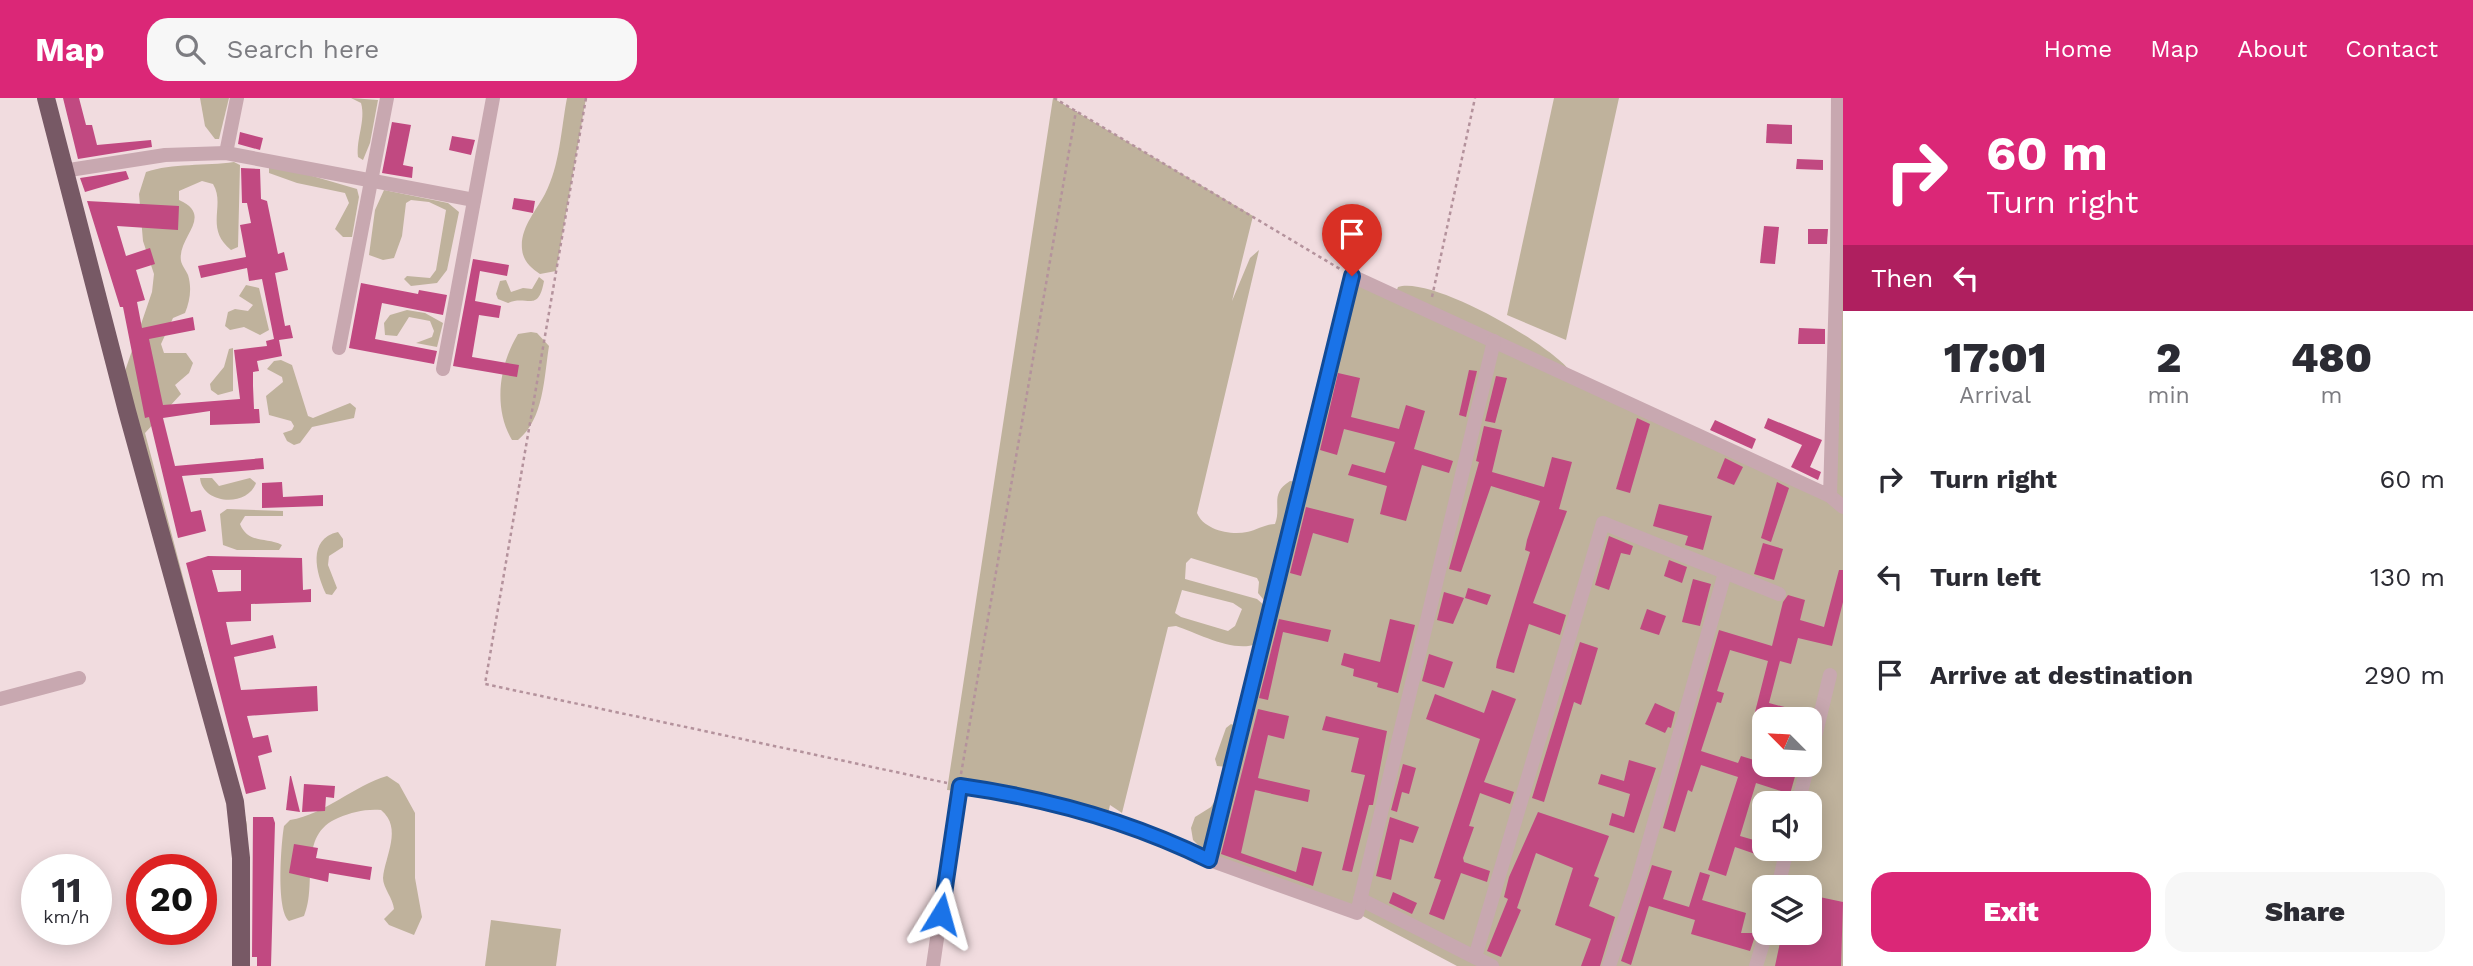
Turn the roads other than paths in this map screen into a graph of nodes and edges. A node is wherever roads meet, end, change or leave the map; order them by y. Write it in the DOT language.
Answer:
graph roads {
  1 [pos="46,98"];
  2 [pos="237,98"];
  3 [pos="387,98"];
  4 [pos="494,98"];
  5 [pos="1838,98"];
  6 [pos="226,153"];
  7 [pos="64,171"];
  8 [pos="371,180"];
  9 [pos="474,200"];
  10 [pos="1840,252"];
  11 [pos="1494,341"];
  12 [pos="339,348"];
  13 [pos="443,369"];
  14 [pos="1830,496"];
  15 [pos="1843,507"];
  16 [pos="1725,573"];
  17 [pos="1779,594"];
  18 [pos="1830,675"];
  19 [pos="79,678"];
  20 [pos="0,699"];
  21 [pos="1822,708"];
  22 [pos="1209,860"];
  23 [pos="1360,899"];
  24 [pos="1762,945"];
  25 [pos="1475,957"];
  26 [pos="241,966"];
  27 [pos="933,966"];
  28 [pos="1492,966"];
  29 [pos="1609,966"];
  30 [pos="1756,966"];
  1 -- 7 [label="main road"];
  2 -- 6 [label="street"];
  3 -- 8 [label="street"];
  4 -- 9 [label="street"];
  5 -- 10 [label="street"];
  6 -- 7 [label="street"];
  6 -- 8 [label="street"];
  7 -- 26 [label="main road"];
  8 -- 9 [label="street"];
  8 -- 12 [label="street"];
  9 -- 13 [label="street"];
  10 -- 14 [label="street"];
  11 -- 14 [label="street"];
  11 -- 22 [label="street"];
  11 -- 23 [label="street"];
  14 -- 15 [label="street"];
  16 -- 17 [label="street"];
  16 -- 25 [label="street"];
  16 -- 29 [label="street"];
  18 -- 21 [label="street"];
  19 -- 20 [label="street"];
  22 -- 23 [label="street"];
  22 -- 27 [label="street"];
  23 -- 25 [label="street"];
  24 -- 30 [label="street"];
  25 -- 28 [label="street"];
}
